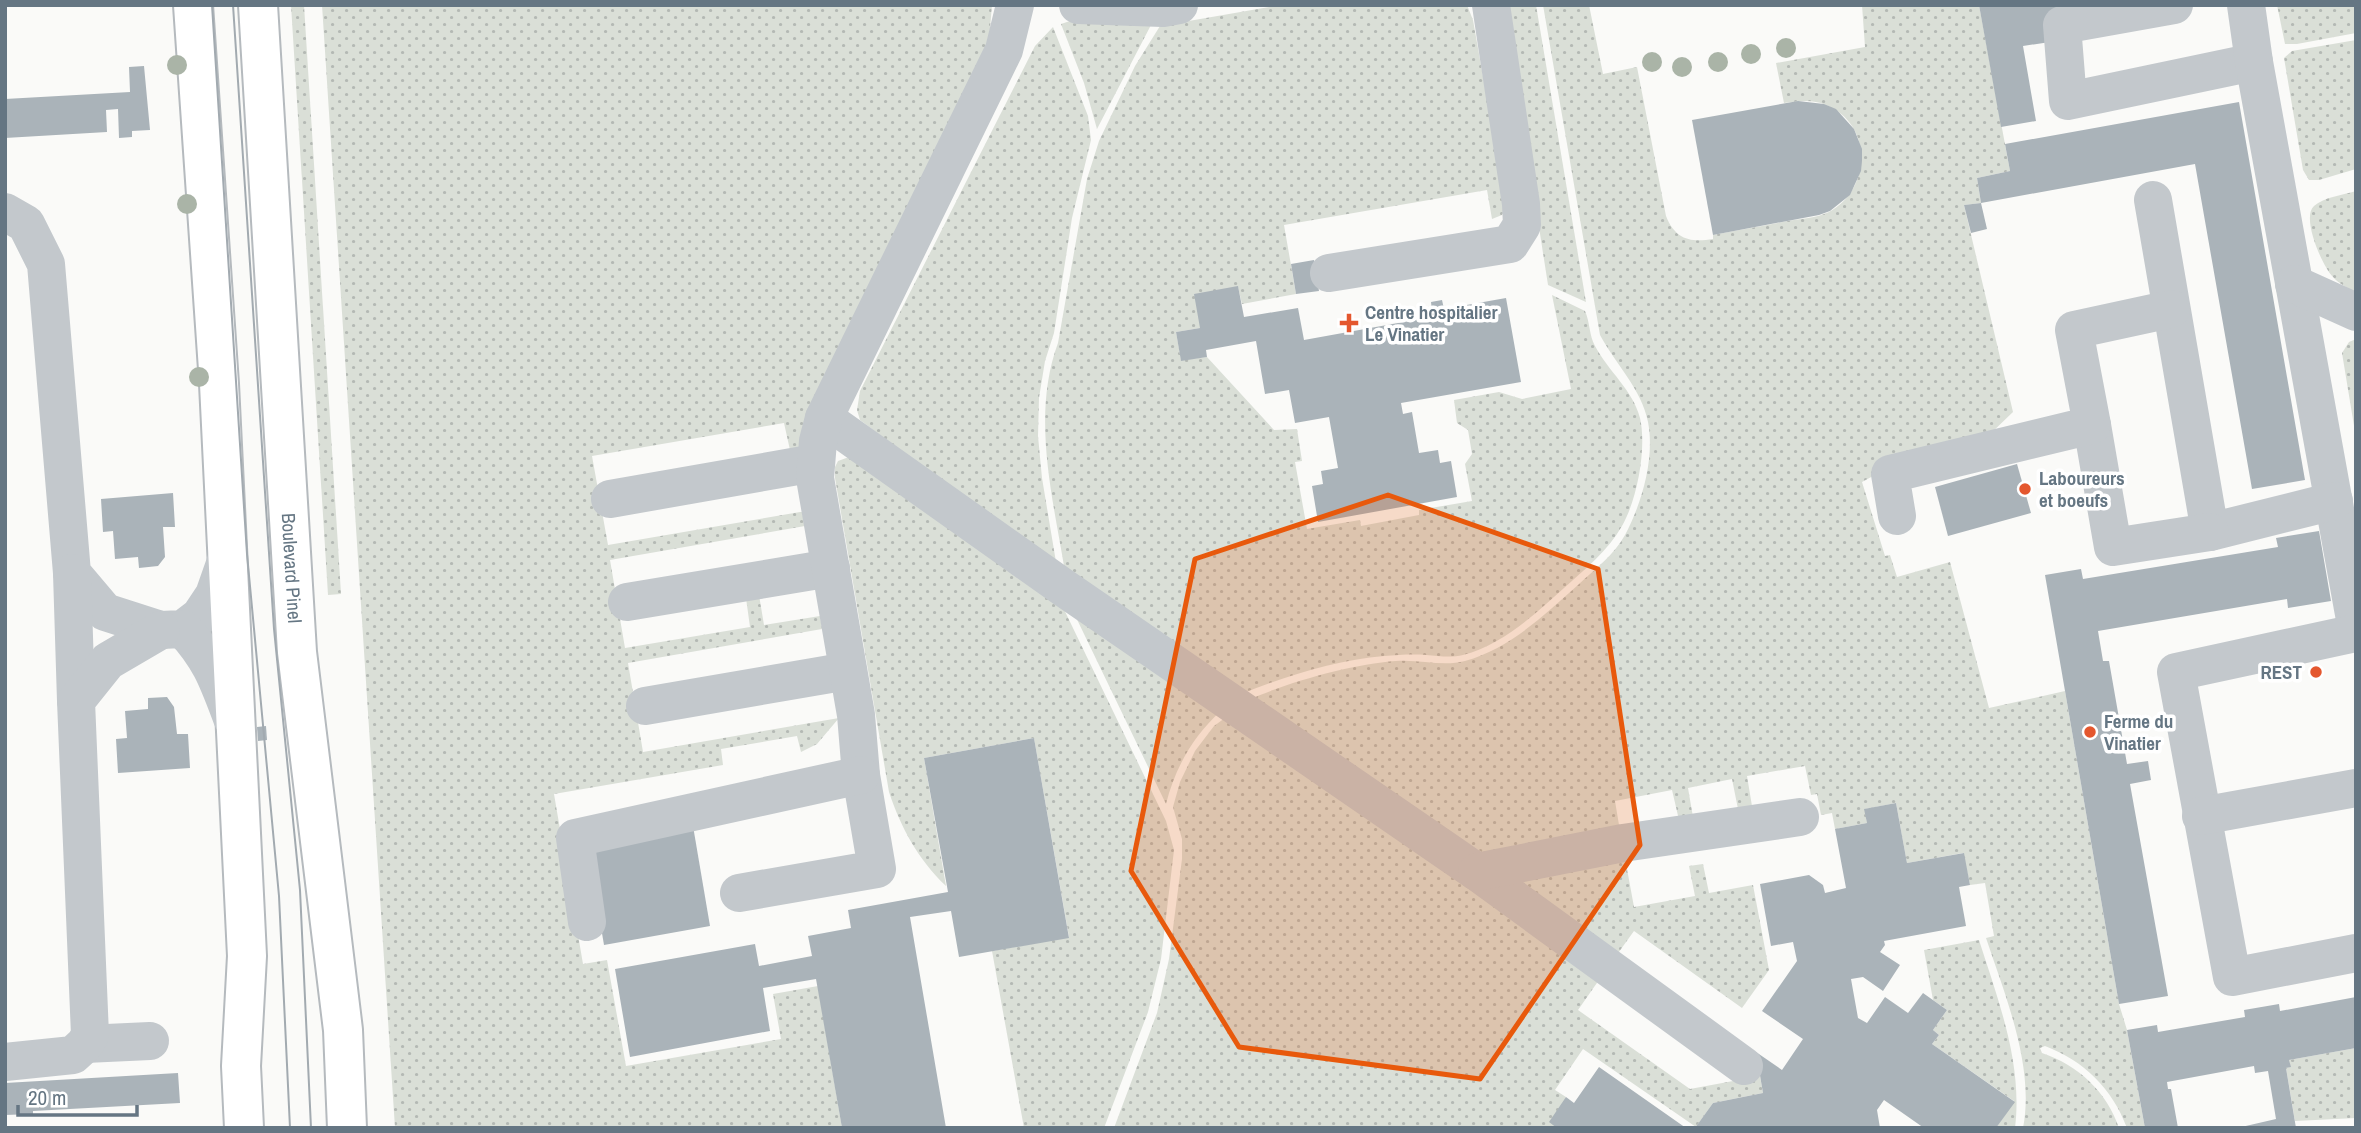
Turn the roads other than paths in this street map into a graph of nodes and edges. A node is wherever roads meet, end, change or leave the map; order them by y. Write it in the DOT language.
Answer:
graph roads {
  1 [pos="193,5"];
  2 [pos="258,5"];
  3 [pos="1015,5"];
  4 [pos="1078,5"];
  5 [pos="1179,5"];
  6 [pos="1491,5"];
  7 [pos="2174,5"];
  8 [pos="2246,5"];
  9 [pos="2254,62"];
  10 [pos="2153,200"];
  11 [pos="5,212"];
  12 [pos="1329,273"];
  13 [pos="2294,284"];
  14 [pos="2171,309"];
  15 [pos="2356,312"];
  16 [pos="824,418"];
  17 [pos="2092,425"];
  18 [pos="815,463"];
  19 [pos="610,499"];
  20 [pos="2334,501"];
  21 [pos="1897,516"];
  22 [pos="2210,532"];
  23 [pos="227,558"];
  24 [pos="831,568"];
  25 [pos="72,573"];
  26 [pos="627,602"];
  27 [pos="2356,625"];
  28 [pos="172,629"];
  29 [pos="2356,633"];
  30 [pos="848,671"];
  31 [pos="76,701"];
  32 [pos="645,706"];
  33 [pos="236,730"];
  34 [pos="862,775"];
  35 [pos="2356,788"];
  36 [pos="2201,816"];
  37 [pos="1800,817"];
  38 [pos="1477,872"];
  39 [pos="739,894"];
  40 [pos="587,922"];
  41 [pos="2356,953"];
  42 [pos="150,1041"];
  43 [pos="85,1044"];
  44 [pos="5,1062"];
  45 [pos="1744,1066"];
  46 [pos="244,1128"];
  47 [pos="346,1128"];
  1 -- 23 [label="main road"];
  2 -- 47 [label="main road, Boulevard Pinel"];
  3 -- 16 [label="lane"];
  4 -- 5 [label="lane"];
  6 -- 12 [label="lane"];
  7 -- 9 [label="lane"];
  8 -- 9 [label="lane"];
  9 -- 13 [label="lane"];
  10 -- 14 [label="lane"];
  11 -- 25 [label="lane"];
  13 -- 15 [label="lane"];
  13 -- 20 [label="lane"];
  14 -- 17 [label="lane"];
  14 -- 22 [label="lane"];
  16 -- 18 [label="lane"];
  16 -- 38 [label="lane"];
  17 -- 21 [label="lane"];
  17 -- 22 [label="lane"];
  18 -- 19 [label="lane"];
  18 -- 24 [label="lane"];
  20 -- 22 [label="lane"];
  20 -- 27 [label="lane"];
  23 -- 28 [label="lane"];
  23 -- 33 [label="main road"];
  24 -- 26 [label="lane"];
  24 -- 30 [label="lane"];
  25 -- 28 [label="lane"];
  25 -- 31 [label="lane"];
  28 -- 31 [label="lane"];
  28 -- 33 [label="lane"];
  29 -- 36 [label="lane"];
  30 -- 32 [label="lane"];
  30 -- 34 [label="lane"];
  31 -- 43 [label="lane"];
  33 -- 46 [label="main road"];
  34 -- 39 [label="lane"];
  34 -- 40 [label="lane"];
  35 -- 36 [label="lane"];
  36 -- 41 [label="lane"];
  37 -- 38 [label="lane"];
  38 -- 45 [label="lane"];
  42 -- 43 [label="lane"];
  43 -- 44 [label="lane"];
}
